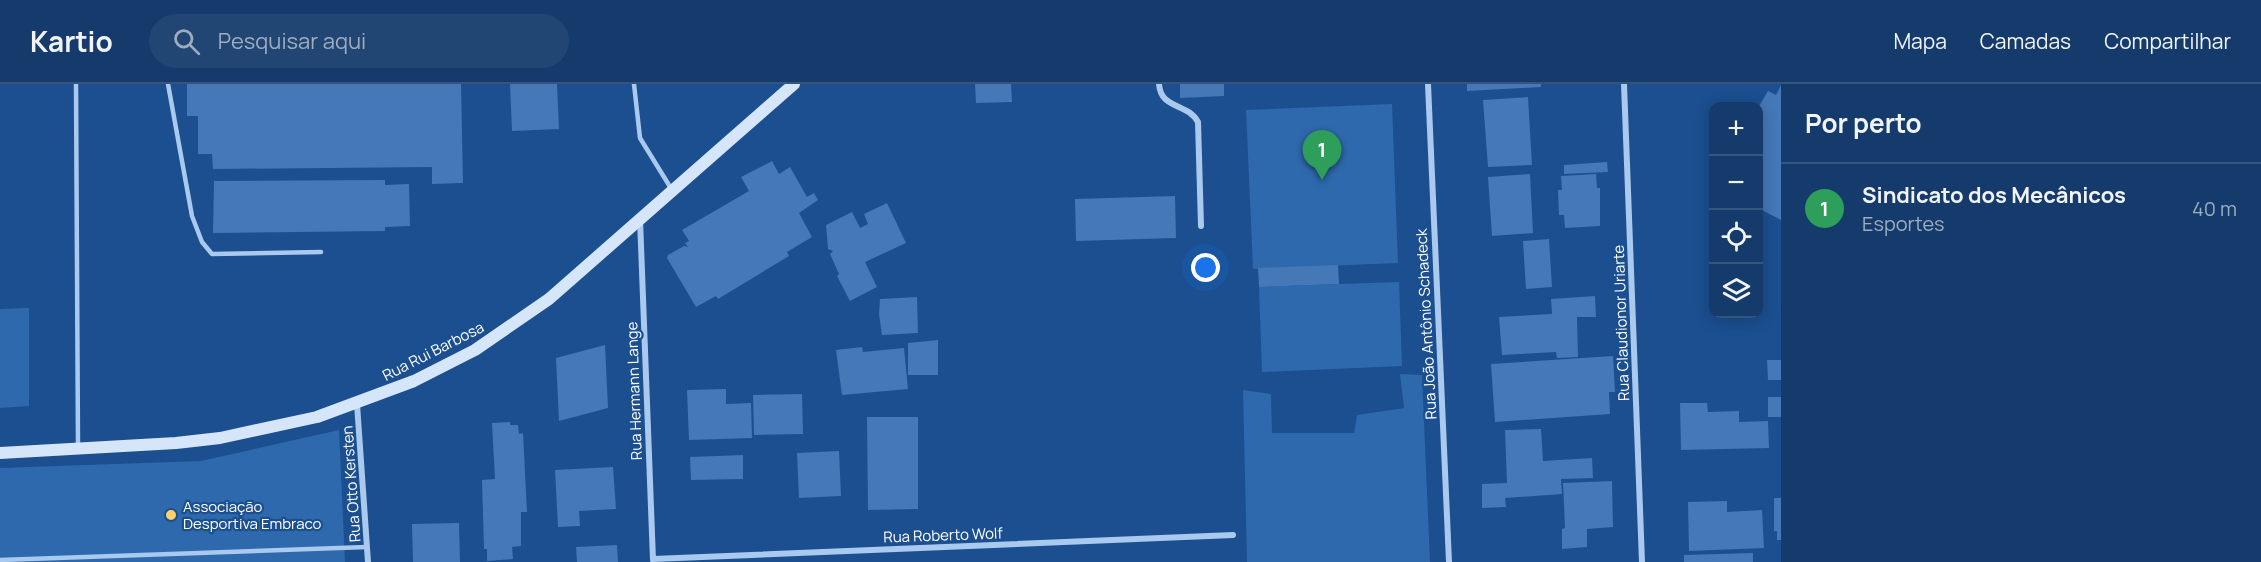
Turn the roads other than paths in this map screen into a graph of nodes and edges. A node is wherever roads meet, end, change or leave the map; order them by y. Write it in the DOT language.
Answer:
graph roads {
  1 [pos="76,84"];
  2 [pos="168,84"];
  3 [pos="634,84"];
  4 [pos="794,84"];
  5 [pos="1158,84"];
  6 [pos="1428,84"];
  7 [pos="1624,84"];
  8 [pos="672,190"];
  9 [pos="640,219"];
  10 [pos="1202,226"];
  11 [pos="321,252"];
  12 [pos="357,404"];
  13 [pos="78,450"];
  14 [pos="0,453"];
  15 [pos="1233,535"];
  16 [pos="367,547"];
  17 [pos="0,560"];
  18 [pos="653,560"];
  19 [pos="368,562"];
  20 [pos="1449,562"];
  21 [pos="1642,562"];
  1 -- 13 [label="lane"];
  2 -- 11 [label="lane"];
  3 -- 8 [label="lane"];
  4 -- 8 [label="main road, Rua Rui Barbosa"];
  5 -- 10 [label="street"];
  6 -- 20 [label="street, Rua João Antônio Schadeck"];
  7 -- 21 [label="street, Rua Claudionor Uriarte"];
  8 -- 9 [label="main road, Rua Rui Barbosa"];
  9 -- 12 [label="main road, Rua Rui Barbosa"];
  9 -- 18 [label="street, Rua Hermann Lange"];
  12 -- 13 [label="main road, Rua Rui Barbosa"];
  12 -- 16 [label="street, Rua Otto Kersten"];
  13 -- 14 [label="main road, Rua Rui Barbosa"];
  15 -- 18 [label="street, Rua Roberto Wolf"];
  16 -- 17 [label="lane"];
  16 -- 19 [label="street, Rua Otto Kersten"];
}
